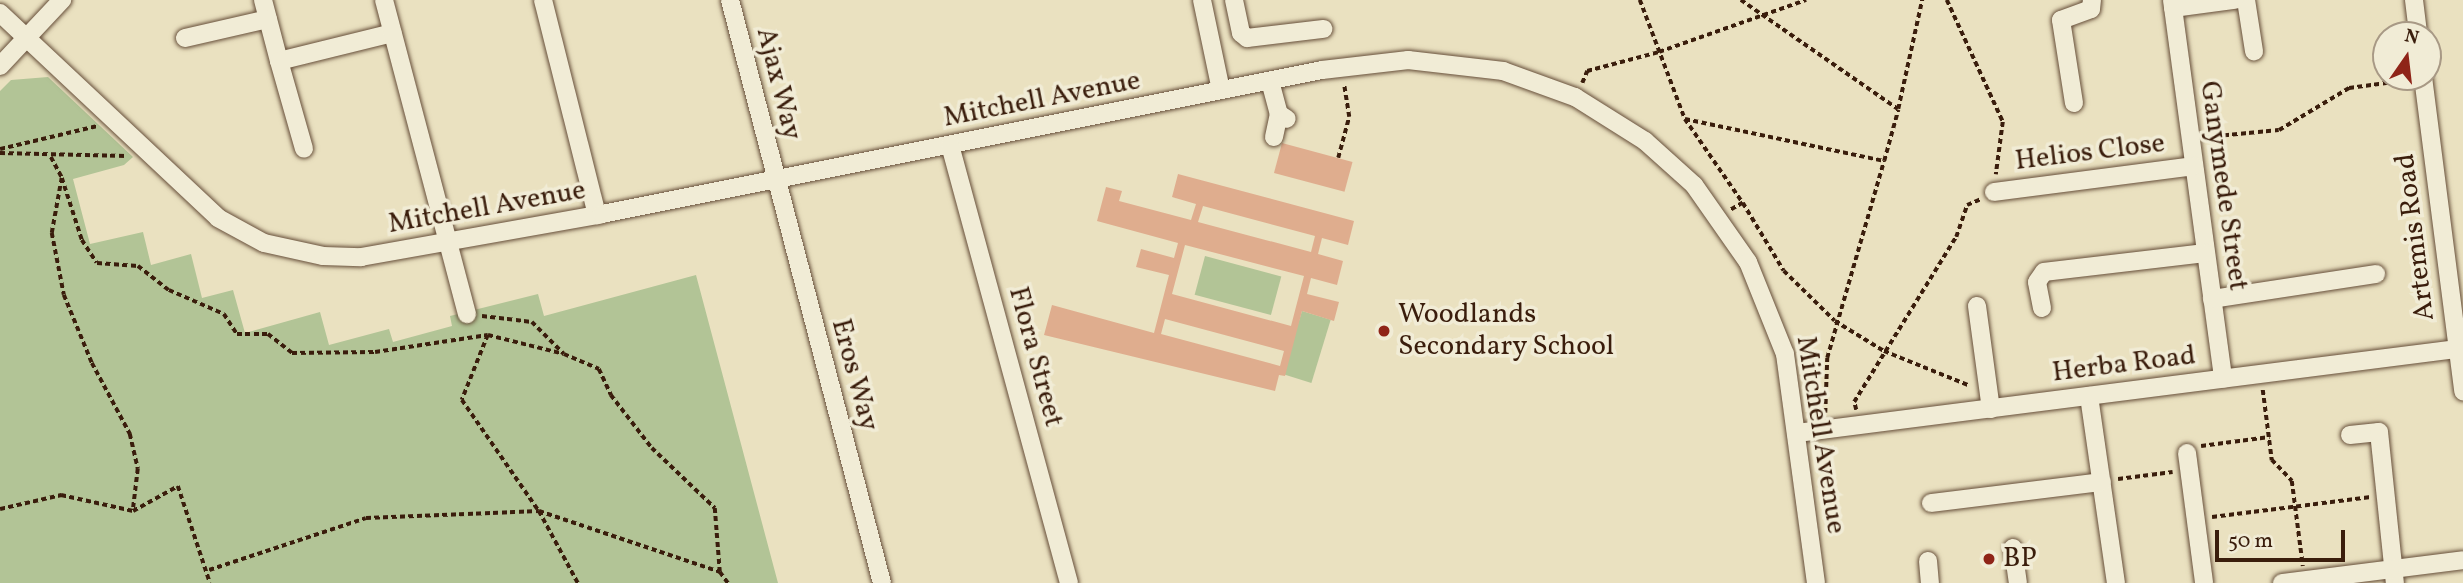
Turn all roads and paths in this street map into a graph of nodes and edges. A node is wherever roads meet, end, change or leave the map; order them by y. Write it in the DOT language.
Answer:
graph roads {
  1 [pos="62,0"];
  2 [pos="263,0"];
  3 [pos="384,0"];
  4 [pos="543,0"];
  5 [pos="730,0"];
  6 [pos="1202,0"];
  7 [pos="1234,0"];
  8 [pos="1640,0"];
  9 [pos="1741,0"];
  10 [pos="1806,0"];
  11 [pos="1923,0"];
  12 [pos="1947,0"];
  13 [pos="2092,0"];
  14 [pos="2246,0"];
  15 [pos="2414,0"];
  16 [pos="2172,4"];
  17 [pos="0,13"];
  18 [pos="1765,16"];
  19 [pos="268,19"];
  20 [pos="2416,21"];
  21 [pos="1323,29"];
  22 [pos="393,33"];
  23 [pos="186,38"];
  24 [pos="27,39"];
  25 [pos="2254,51"];
  26 [pos="1659,52"];
  27 [pos="279,61"];
  28 [pos="0,66"];
  29 [pos="1342,68"];
  30 [pos="1270,81"];
  31 [pos="2372,85"];
  32 [pos="1221,90"];
  33 [pos="2425,91"];
  34 [pos="1575,97"];
  35 [pos="2074,103"];
  36 [pos="1898,109"];
  37 [pos="1685,119"];
  38 [pos="100,125"];
  39 [pos="1274,137"];
  40 [pos="2190,139"];
  41 [pos="950,145"];
  42 [pos="304,149"];
  43 [pos="0,151"];
  44 [pos="132,155"];
  45 [pos="51,157"];
  46 [pos="1338,158"];
  47 [pos="1884,161"];
  48 [pos="2193,166"];
  49 [pos="62,178"];
  50 [pos="775,180"];
  51 [pos="1994,192"];
  52 [pos="1743,204"];
  53 [pos="597,215"];
  54 [pos="1719,217"];
  55 [pos="449,241"];
  56 [pos="2205,253"];
  57 [pos="2376,274"];
  58 [pos="2212,299"];
  59 [pos="1977,306"];
  60 [pos="2042,308"];
  61 [pos="467,314"];
  62 [pos="1836,321"];
  63 [pos="488,335"];
  64 [pos="2456,349"];
  65 [pos="1884,351"];
  66 [pos="564,354"];
  67 [pos="2222,379"];
  68 [pos="2262,383"];
  69 [pos="1989,390"];
  70 [pos="2463,391"];
  71 [pos="2089,396"];
  72 [pos="1991,409"];
  73 [pos="1860,425"];
  74 [pos="1825,430"];
  75 [pos="1797,433"];
  76 [pos="2350,435"];
  77 [pos="2269,437"];
  78 [pos="2188,462"];
  79 [pos="2102,482"];
  80 [pos="2385,495"];
  81 [pos="1931,503"];
  82 [pos="2295,504"];
  83 [pos="0,509"];
  84 [pos="133,511"];
  85 [pos="539,511"];
  86 [pos="2196,519"];
  87 [pos="2013,548"];
  88 [pos="2463,560"];
  89 [pos="1928,561"];
  90 [pos="209,569"];
  91 [pos="2303,569"];
  92 [pos="720,572"];
  93 [pos="2394,576"];
  94 [pos="210,583"];
  95 [pos="578,583"];
  96 [pos="728,583"];
  97 [pos="882,583"];
  98 [pos="1069,583"];
  99 [pos="1816,583"];
  100 [pos="1930,583"];
  101 [pos="2018,583"];
  102 [pos="2116,583"];
  103 [pos="2204,583"];
  104 [pos="2282,583"];
  1 -- 24 [label="street"];
  2 -- 19 [label="street"];
  3 -- 22 [label="street"];
  4 -- 53 [label="street"];
  5 -- 50 [label="street, Ajax Way"];
  6 -- 32 [label="street"];
  7 -- 21 [label="street"];
  8 -- 26 [label="path"];
  9 -- 18 [label="path"];
  10 -- 18 [label="path"];
  11 -- 36 [label="path"];
  12 -- 51 [label="path"];
  13 -- 35 [label="street"];
  14 -- 16 [label="street"];
  14 -- 25 [label="street"];
  15 -- 20 [label="street"];
  16 -- 40 [label="street, Ganymede Street"];
  17 -- 24 [label="street, Mitchell Avenue"];
  18 -- 26 [label="path"];
  18 -- 36 [label="path"];
  19 -- 23 [label="street"];
  19 -- 27 [label="street"];
  22 -- 27 [label="street"];
  22 -- 55 [label="street"];
  24 -- 28 [label="street"];
  24 -- 55 [label="street, Mitchell Avenue"];
  26 -- 34 [label="path"];
  26 -- 37 [label="path"];
  27 -- 42 [label="street"];
  29 -- 30 [label="street, Mitchell Avenue"];
  29 -- 34 [label="street, Mitchell Avenue"];
  29 -- 46 [label="path"];
  30 -- 32 [label="street, Mitchell Avenue"];
  30 -- 39 [label="street"];
  31 -- 40 [label="path"];
  32 -- 41 [label="street, Mitchell Avenue"];
  33 -- 64 [label="street, Artemis Road"];
  34 -- 54 [label="street, Mitchell Avenue"];
  36 -- 47 [label="path"];
  37 -- 47 [label="path"];
  37 -- 52 [label="path"];
  38 -- 43 [label="path"];
  40 -- 48 [label="street, Ganymede Street"];
  41 -- 50 [label="street, Mitchell Avenue"];
  41 -- 98 [label="street, Flora Street"];
  43 -- 45 [label="path"];
  44 -- 45 [label="path"];
  45 -- 49 [label="path"];
  47 -- 62 [label="path"];
  48 -- 51 [label="street, Helios Close"];
  48 -- 56 [label="street, Ganymede Street"];
  49 -- 63 [label="path"];
  49 -- 84 [label="path"];
  50 -- 53 [label="street, Mitchell Avenue"];
  50 -- 97 [label="street, Eros Way"];
  51 -- 65 [label="path"];
  52 -- 54 [label="path"];
  52 -- 62 [label="path"];
  53 -- 55 [label="street, Mitchell Avenue"];
  54 -- 75 [label="street, Mitchell Avenue"];
  55 -- 61 [label="street"];
  56 -- 58 [label="street, Ganymede Street"];
  56 -- 60 [label="street"];
  57 -- 58 [label="street"];
  58 -- 67 [label="street, Ganymede Street"];
  59 -- 69 [label="street"];
  61 -- 66 [label="path"];
  62 -- 65 [label="path"];
  62 -- 74 [label="path"];
  63 -- 66 [label="path"];
  63 -- 85 [label="path"];
  64 -- 67 [label="street, Herba Road"];
  64 -- 70 [label="street, Artemis Road"];
  65 -- 69 [label="path"];
  65 -- 73 [label="path"];
  66 -- 92 [label="path"];
  67 -- 71 [label="street, Herba Road"];
  68 -- 77 [label="path"];
  69 -- 72 [label="street"];
  71 -- 72 [label="street, Herba Road"];
  71 -- 79 [label="street"];
  72 -- 73 [label="street, Herba Road"];
  73 -- 74 [label="street, Herba Road"];
  74 -- 75 [label="street, Herba Road"];
  75 -- 99 [label="street, Mitchell Avenue"];
  76 -- 80 [label="street"];
  77 -- 78 [label="path"];
  77 -- 82 [label="path"];
  78 -- 79 [label="path"];
  78 -- 86 [label="street"];
  79 -- 81 [label="street"];
  79 -- 102 [label="street"];
  80 -- 82 [label="path"];
  80 -- 93 [label="street"];
  82 -- 86 [label="path"];
  82 -- 91 [label="path"];
  83 -- 84 [label="path"];
  84 -- 90 [label="path"];
  85 -- 90 [label="path"];
  85 -- 92 [label="path"];
  85 -- 95 [label="path"];
  86 -- 103 [label="street"];
  87 -- 101 [label="street"];
  88 -- 93 [label="street"];
  89 -- 100 [label="street"];
  90 -- 94 [label="path"];
  92 -- 96 [label="path"];
  93 -- 104 [label="street"];
}
